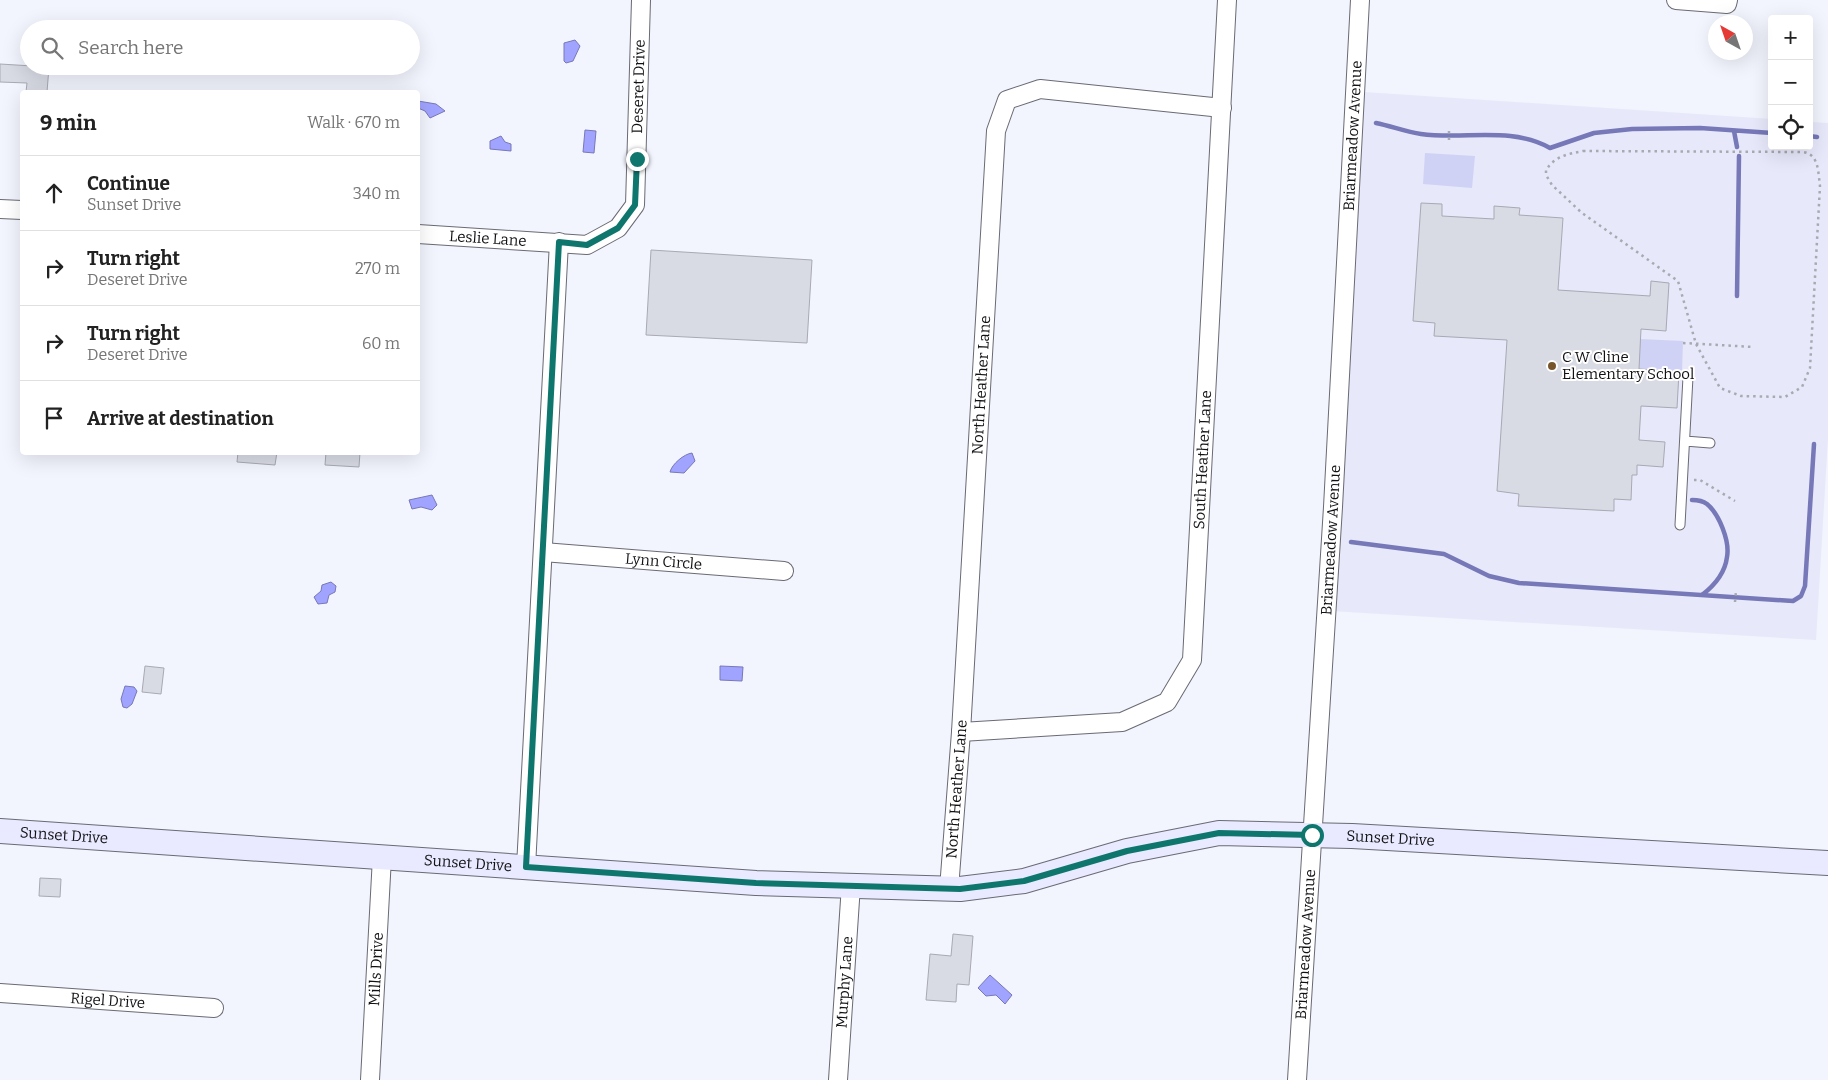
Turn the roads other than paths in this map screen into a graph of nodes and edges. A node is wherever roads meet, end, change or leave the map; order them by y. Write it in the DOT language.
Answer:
graph roads {
  1 [pos="641,0"];
  2 [pos="1227,0"];
  3 [pos="1360,0"];
  4 [pos="1676,0"];
  5 [pos="1728,0"];
  6 [pos="1222,108"];
  7 [pos="0,209"];
  8 [pos="20,210"];
  9 [pos="420,234"];
  10 [pos="559,242"];
  11 [pos="1688,377"];
  12 [pos="1685,441"];
  13 [pos="1710,442"];
  14 [pos="1680,525"];
  15 [pos="543,552"];
  16 [pos="784,571"];
  17 [pos="961,732"];
  18 [pos="0,831"];
  19 [pos="1312,835"];
  20 [pos="382,857"];
  21 [pos="1828,863"];
  22 [pos="526,867"];
  23 [pos="851,886"];
  24 [pos="948,889"];
  25 [pos="0,993"];
  26 [pos="214,1008"];
  27 [pos="370,1080"];
  28 [pos="838,1080"];
  29 [pos="1297,1080"];
  30 [pos="1303,1080"];
  1 -- 10 [label="street, Deseret Drive"];
  2 -- 6 [label="street, South Heather Lane"];
  3 -- 19 [label="street, Briarmeadow Avenue"];
  4 -- 5 [label="street"];
  6 -- 17 [label="street, South Heather Lane"];
  6 -- 17 [label="street, North Heather Lane"];
  7 -- 8 [label="street"];
  9 -- 10 [label="street, Leslie Lane"];
  10 -- 15 [label="street"];
  11 -- 12 [label="lane"];
  12 -- 13 [label="lane"];
  12 -- 14 [label="lane"];
  15 -- 16 [label="street, Lynn Circle"];
  15 -- 22 [label="street"];
  17 -- 24 [label="street, North Heather Lane"];
  18 -- 20 [label="street, Sunset Drive"];
  19 -- 21 [label="street, Sunset Drive"];
  19 -- 24 [label="street, Sunset Drive"];
  19 -- 29 [label="street, Briarmeadow Avenue"];
  20 -- 22 [label="street, Sunset Drive"];
  20 -- 27 [label="street, Mills Drive"];
  22 -- 23 [label="street, Sunset Drive"];
  23 -- 24 [label="street, Sunset Drive"];
  23 -- 28 [label="street, Murphy Lane"];
  25 -- 26 [label="street, Rigel Drive"];
  29 -- 30 [label="street"];
}
